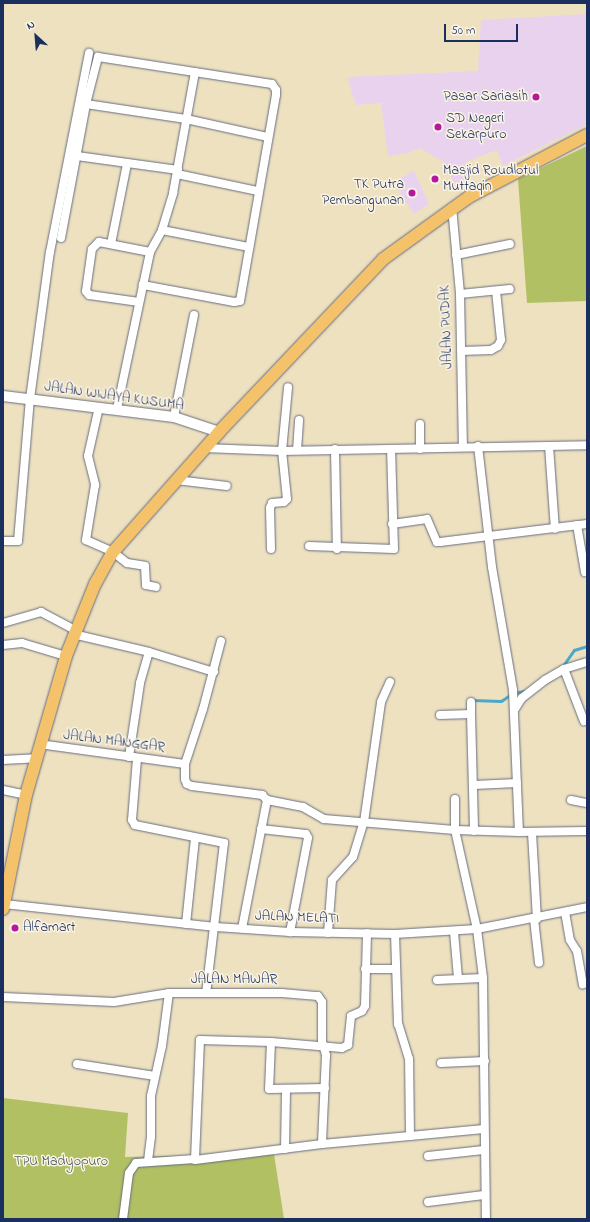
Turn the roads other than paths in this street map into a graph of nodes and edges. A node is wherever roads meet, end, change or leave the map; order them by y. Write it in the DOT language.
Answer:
graph roads {
  1 [pos="89,53"];
  2 [pos="195,72"];
  3 [pos="86,104"];
  4 [pos="186,119"];
  5 [pos="587,135"];
  6 [pos="267,137"];
  7 [pos="77,156"];
  8 [pos="127,164"];
  9 [pos="178,172"];
  10 [pos="258,191"];
  11 [pos="452,207"];
  12 [pos="162,230"];
  13 [pos="62,238"];
  14 [pos="111,244"];
  15 [pos="510,244"];
  16 [pos="249,247"];
  17 [pos="150,252"];
  18 [pos="456,255"];
  19 [pos="143,285"];
  20 [pos="510,289"];
  21 [pos="496,291"];
  22 [pos="460,294"];
  23 [pos="139,302"];
  24 [pos="194,315"];
  25 [pos="461,351"];
  26 [pos="288,387"];
  27 [pos="3,396"];
  28 [pos="30,399"];
  29 [pos="99,407"];
  30 [pos="117,409"];
  31 [pos="174,417"];
  32 [pos="299,420"];
  33 [pos="420,424"];
  34 [pos="219,432"];
  35 [pos="587,445"];
  36 [pos="478,446"];
  37 [pos="549,446"];
  38 [pos="463,447"];
  39 [pos="204,448"];
  40 [pos="335,449"];
  41 [pos="391,449"];
  42 [pos="420,449"];
  43 [pos="297,450"];
  44 [pos="282,451"];
  45 [pos="176,480"];
  46 [pos="227,486"];
  47 [pos="392,524"];
  48 [pos="587,524"];
  49 [pos="577,525"];
  50 [pos="555,529"];
  51 [pos="488,534"];
  52 [pos="3,542"];
  53 [pos="309,546"];
  54 [pos="271,549"];
  55 [pos="338,549"];
  56 [pos="113,552"];
  57 [pos="586,572"];
  58 [pos="156,587"];
  59 [pos="3,623"];
  60 [pos="74,632"];
  61 [pos="220,641"];
  62 [pos="3,645"];
  63 [pos="149,652"];
  64 [pos="66,656"];
  65 [pos="587,662"];
  66 [pos="564,669"];
  67 [pos="214,672"];
  68 [pos="390,682"];
  69 [pos="471,702"];
  70 [pos="515,705"];
  71 [pos="471,714"];
  72 [pos="440,715"];
  73 [pos="584,721"];
  74 [pos="39,744"];
  75 [pos="36,758"];
  76 [pos="133,758"];
  77 [pos="3,760"];
  78 [pos="185,764"];
  79 [pos="517,784"];
  80 [pos="474,785"];
  81 [pos="3,790"];
  82 [pos="26,795"];
  83 [pos="455,799"];
  84 [pos="267,800"];
  85 [pos="571,800"];
  86 [pos="587,803"];
  87 [pos="364,822"];
  88 [pos="260,829"];
  89 [pos="455,830"];
  90 [pos="587,830"];
  91 [pos="474,831"];
  92 [pos="519,832"];
  93 [pos="532,833"];
  94 [pos="195,839"];
  95 [pos="3,905"];
  96 [pos="587,907"];
  97 [pos="565,912"];
  98 [pos="536,919"];
  99 [pos="186,924"];
  100 [pos="216,927"];
  101 [pos="242,929"];
  102 [pos="477,929"];
  103 [pos="290,932"];
  104 [pos="454,932"];
  105 [pos="328,933"];
  106 [pos="367,933"];
  107 [pos="395,934"];
  108 [pos="539,963"];
  109 [pos="365,969"];
  110 [pos="396,969"];
  111 [pos="458,978"];
  112 [pos="483,978"];
  113 [pos="437,980"];
  114 [pos="583,984"];
  115 [pos="169,993"];
  116 [pos="206,993"];
  117 [pos="3,997"];
  118 [pos="271,1042"];
  119 [pos="324,1045"];
  120 [pos="485,1061"];
  121 [pos="441,1063"];
  122 [pos="77,1064"];
  123 [pos="155,1076"];
  124 [pos="326,1088"];
  125 [pos="286,1089"];
  126 [pos="484,1129"];
  127 [pos="410,1136"];
  128 [pos="322,1143"];
  129 [pos="286,1149"];
  130 [pos="484,1150"];
  131 [pos="428,1156"];
  132 [pos="195,1160"];
  133 [pos="148,1161"];
  134 [pos="484,1196"];
  135 [pos="428,1202"];
  136 [pos="123,1219"];
  137 [pos="486,1219"];
  1 -- 28 [label="street"];
  2 -- 3 [label="street"];
  2 -- 4 [label="street"];
  2 -- 6 [label="street"];
  3 -- 4 [label="street"];
  3 -- 7 [label="street"];
  4 -- 6 [label="street"];
  4 -- 9 [label="street"];
  5 -- 11 [label="main road"];
  6 -- 10 [label="street"];
  7 -- 8 [label="street"];
  7 -- 13 [label="street"];
  8 -- 9 [label="street"];
  8 -- 14 [label="street"];
  9 -- 10 [label="street"];
  9 -- 12 [label="street"];
  10 -- 16 [label="street"];
  11 -- 18 [label="street, JALAN PUDAK"];
  11 -- 34 [label="main road"];
  12 -- 16 [label="street"];
  12 -- 17 [label="street"];
  14 -- 17 [label="street"];
  14 -- 23 [label="street"];
  15 -- 18 [label="street"];
  16 -- 19 [label="street"];
  17 -- 19 [label="street"];
  18 -- 22 [label="street, JALAN PUDAK"];
  19 -- 23 [label="street"];
  20 -- 21 [label="street"];
  21 -- 22 [label="street"];
  21 -- 25 [label="street"];
  22 -- 25 [label="street, JALAN PUDAK"];
  23 -- 30 [label="street"];
  24 -- 31 [label="street"];
  25 -- 38 [label="street, JALAN PUDAK"];
  26 -- 44 [label="street"];
  27 -- 28 [label="street, JALAN WIJAYA KUSUMA"];
  28 -- 29 [label="street, JALAN WIJAYA KUSUMA"];
  28 -- 52 [label="street"];
  29 -- 30 [label="street, JALAN WIJAYA KUSUMA"];
  29 -- 56 [label="street"];
  30 -- 31 [label="street, JALAN WIJAYA KUSUMA"];
  31 -- 34 [label="street, JALAN WIJAYA KUSUMA"];
  32 -- 43 [label="street"];
  33 -- 42 [label="street"];
  34 -- 39 [label="main road"];
  35 -- 37 [label="street"];
  36 -- 37 [label="street"];
  36 -- 38 [label="street"];
  36 -- 51 [label="street"];
  37 -- 50 [label="street"];
  38 -- 42 [label="street"];
  39 -- 44 [label="street"];
  39 -- 45 [label="main road"];
  40 -- 41 [label="street"];
  40 -- 43 [label="street"];
  40 -- 55 [label="street"];
  41 -- 42 [label="street"];
  41 -- 47 [label="street"];
  43 -- 44 [label="street"];
  44 -- 54 [label="street"];
  45 -- 46 [label="street"];
  45 -- 56 [label="main road"];
  47 -- 51 [label="street"];
  47 -- 55 [label="street"];
  48 -- 49 [label="street"];
  49 -- 50 [label="street"];
  49 -- 57 [label="street"];
  50 -- 51 [label="street"];
  51 -- 70 [label="street"];
  53 -- 55 [label="street"];
  56 -- 58 [label="street"];
  56 -- 60 [label="main road"];
  59 -- 60 [label="street"];
  60 -- 63 [label="street"];
  60 -- 64 [label="main road"];
  61 -- 67 [label="street"];
  62 -- 64 [label="street"];
  63 -- 67 [label="street"];
  63 -- 76 [label="street"];
  64 -- 74 [label="main road"];
  65 -- 66 [label="street"];
  66 -- 70 [label="street"];
  66 -- 73 [label="street"];
  67 -- 78 [label="street"];
  68 -- 87 [label="street"];
  69 -- 71 [label="street"];
  70 -- 79 [label="street"];
  71 -- 72 [label="street"];
  71 -- 80 [label="street"];
  74 -- 75 [label="main road"];
  74 -- 76 [label="street, JALAN MANGGAR"];
  75 -- 77 [label="street"];
  75 -- 82 [label="main road"];
  76 -- 78 [label="street, JALAN MANGGAR"];
  76 -- 94 [label="street"];
  78 -- 84 [label="street"];
  79 -- 80 [label="street"];
  79 -- 92 [label="street"];
  80 -- 91 [label="street"];
  81 -- 82 [label="street"];
  82 -- 95 [label="main road"];
  83 -- 89 [label="street"];
  84 -- 87 [label="street"];
  84 -- 88 [label="street"];
  85 -- 86 [label="street"];
  87 -- 89 [label="street"];
  87 -- 105 [label="street"];
  88 -- 101 [label="street"];
  88 -- 103 [label="street"];
  89 -- 91 [label="street"];
  89 -- 102 [label="street"];
  90 -- 93 [label="street"];
  91 -- 92 [label="street"];
  92 -- 93 [label="street"];
  93 -- 98 [label="street"];
  94 -- 99 [label="street"];
  94 -- 100 [label="street"];
  95 -- 99 [label="street, JALAN MELATI"];
  96 -- 97 [label="street, JALAN MELATI"];
  97 -- 98 [label="street, JALAN MELATI"];
  97 -- 114 [label="street"];
  98 -- 102 [label="street, JALAN MELATI"];
  98 -- 108 [label="street"];
  99 -- 100 [label="street, JALAN MELATI"];
  100 -- 101 [label="street, JALAN MELATI"];
  100 -- 116 [label="street"];
  101 -- 103 [label="street, JALAN MELATI"];
  102 -- 104 [label="street, JALAN MELATI"];
  102 -- 112 [label="street"];
  103 -- 105 [label="street, JALAN MELATI"];
  104 -- 107 [label="street, JALAN MELATI"];
  104 -- 111 [label="street"];
  105 -- 106 [label="street, JALAN MELATI"];
  106 -- 107 [label="street, JALAN MELATI"];
  106 -- 109 [label="street"];
  107 -- 110 [label="street"];
  109 -- 110 [label="street"];
  109 -- 119 [label="street"];
  110 -- 127 [label="street"];
  111 -- 112 [label="street"];
  111 -- 113 [label="street"];
  112 -- 120 [label="street"];
  115 -- 116 [label="street, JALAN MAWAR"];
  115 -- 117 [label="street, JALAN MAWAR"];
  115 -- 123 [label="street"];
  116 -- 119 [label="street, JALAN MAWAR"];
  118 -- 119 [label="street"];
  118 -- 125 [label="street"];
  118 -- 132 [label="street"];
  119 -- 124 [label="street, JALAN MAWAR"];
  120 -- 121 [label="street"];
  120 -- 126 [label="street"];
  122 -- 123 [label="street"];
  123 -- 133 [label="street"];
  124 -- 125 [label="street"];
  124 -- 128 [label="street, JALAN MAWAR"];
  125 -- 129 [label="street"];
  126 -- 127 [label="street"];
  126 -- 130 [label="street"];
  127 -- 128 [label="street"];
  128 -- 129 [label="street"];
  129 -- 132 [label="street"];
  130 -- 131 [label="street"];
  130 -- 134 [label="street"];
  132 -- 133 [label="street"];
  133 -- 136 [label="street"];
  134 -- 135 [label="street"];
  134 -- 137 [label="street"];
}
